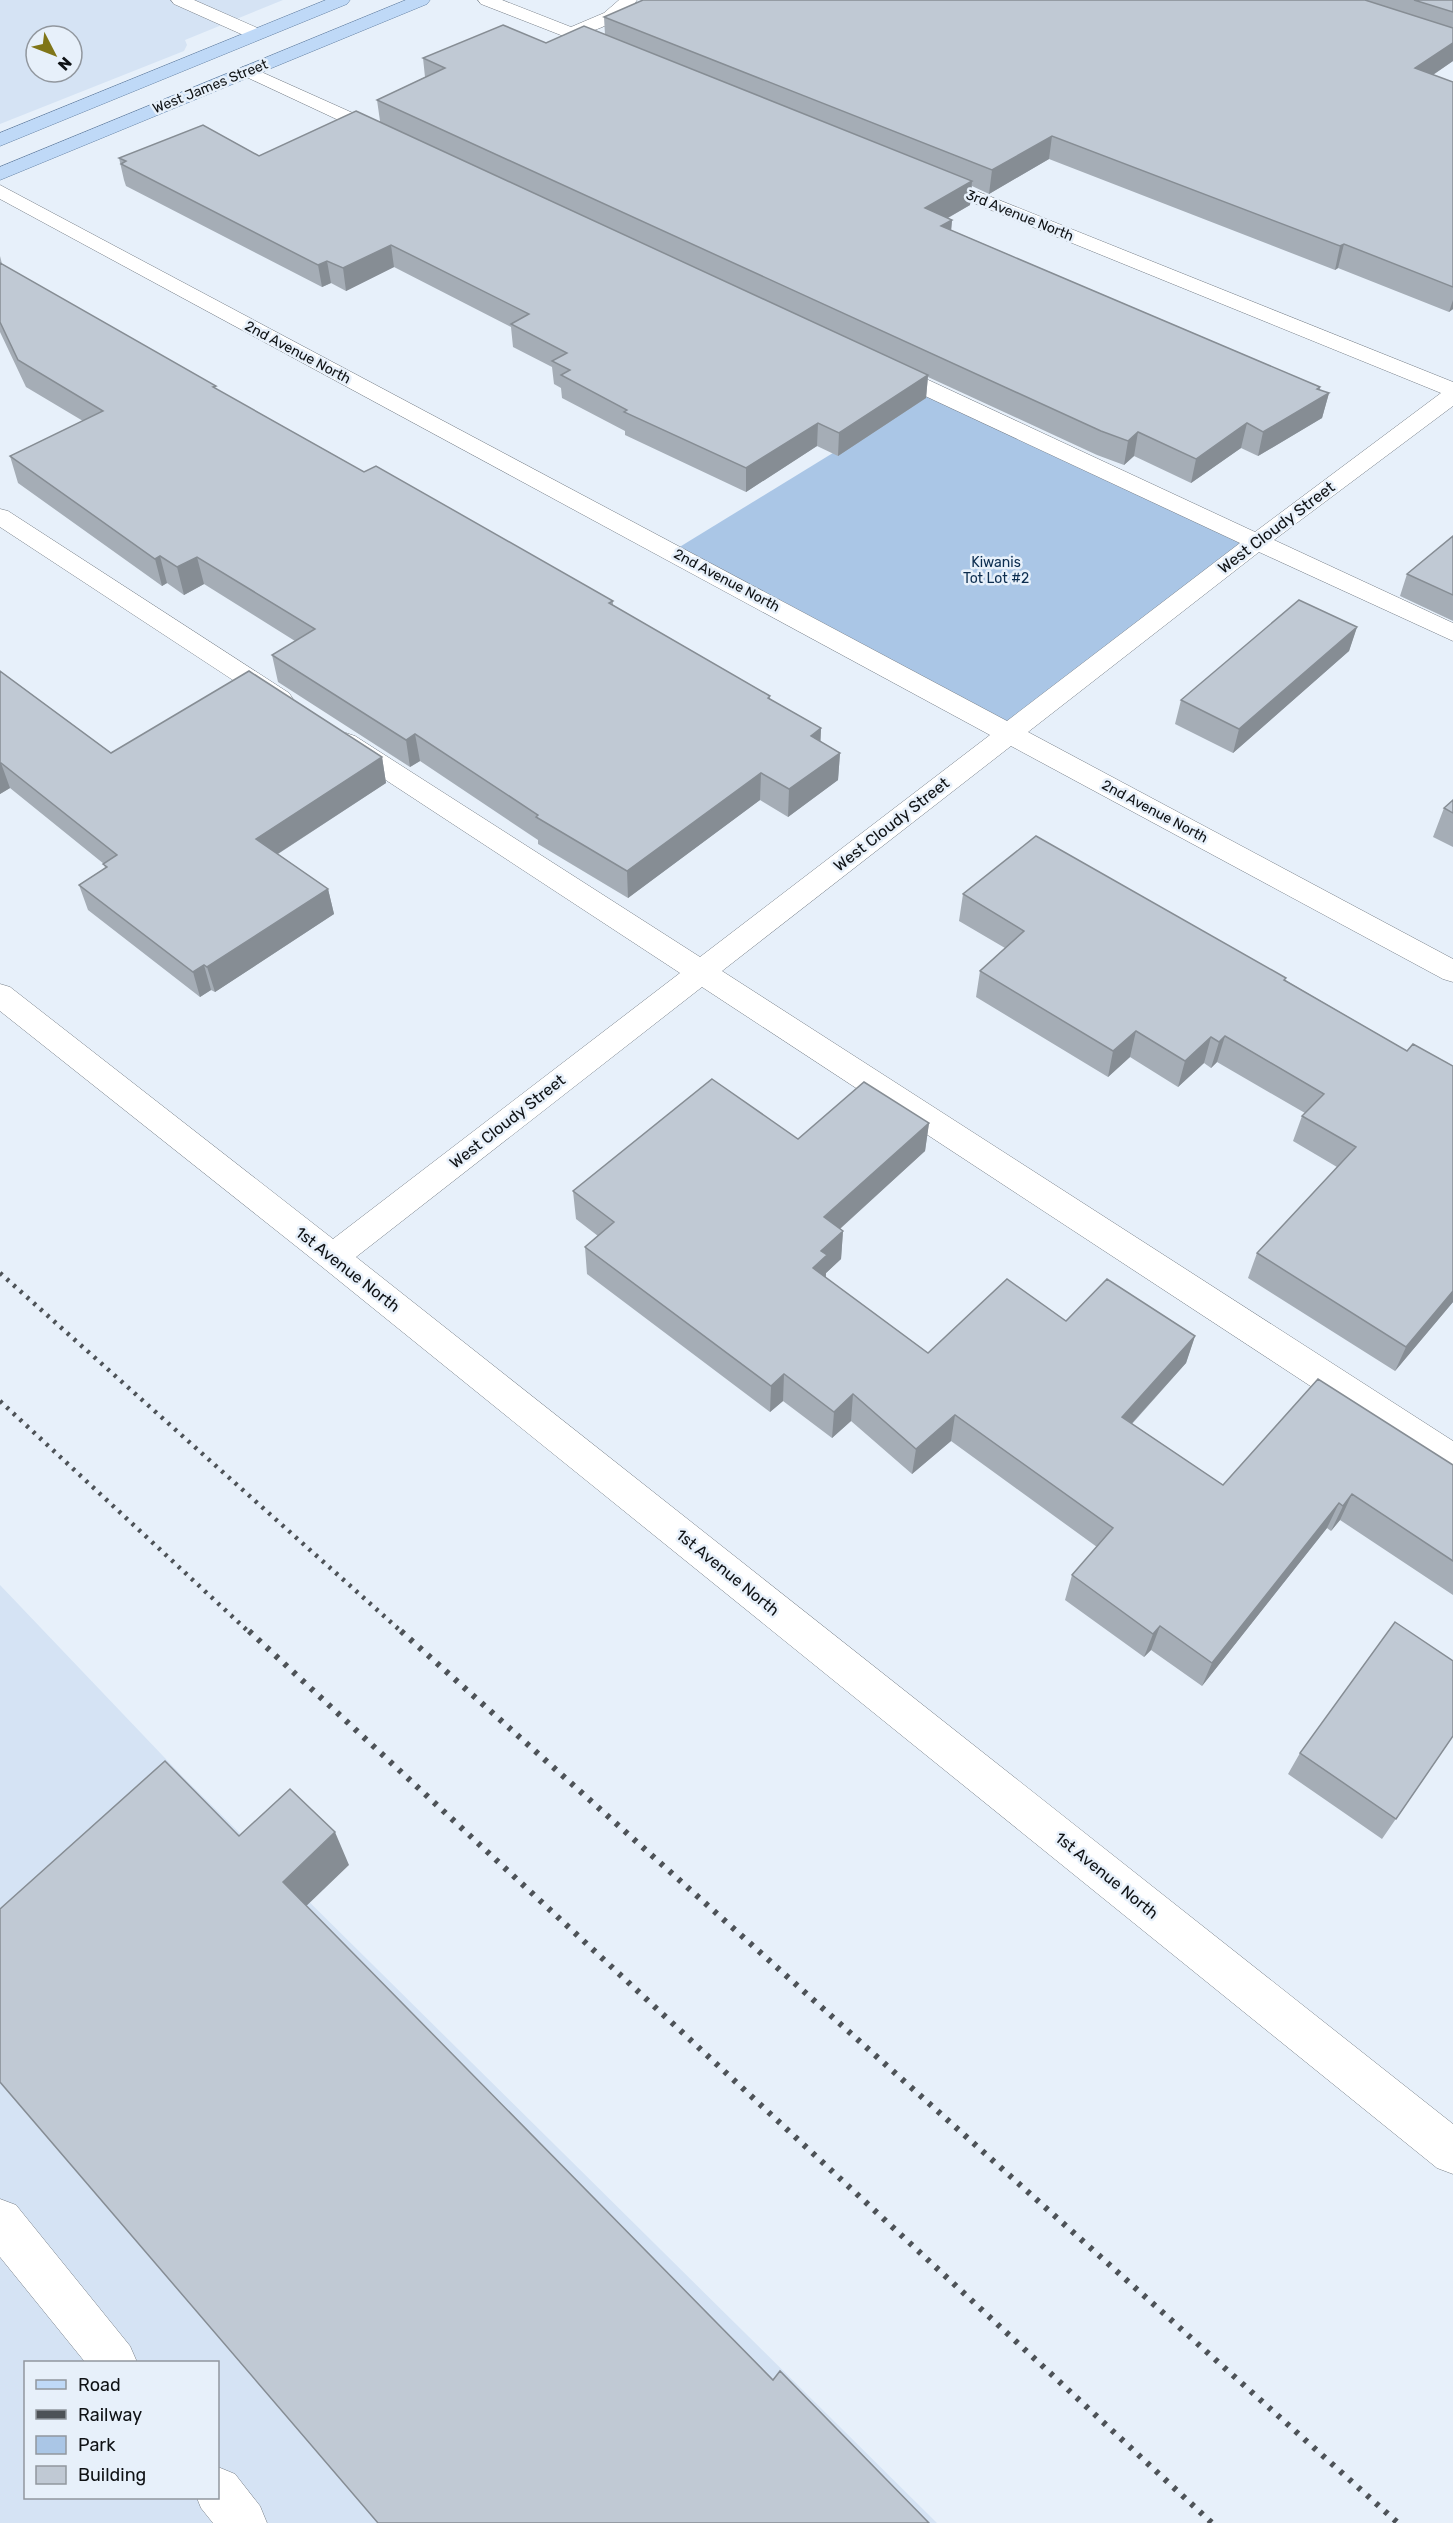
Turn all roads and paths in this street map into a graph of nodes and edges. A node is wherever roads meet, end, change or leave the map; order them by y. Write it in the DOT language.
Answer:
graph roads {
  1 [pos="180,0"];
  2 [pos="341,0"];
  3 [pos="421,0"];
  4 [pos="487,0"];
  5 [pos="628,0"];
  6 [pos="572,33"];
  7 [pos="256,34"];
  8 [pos="626,55"];
  9 [pos="248,71"];
  10 [pos="96,134"];
  11 [pos="0,140"];
  12 [pos="399,142"];
  13 [pos="910,170"];
  14 [pos="0,174"];
  15 [pos="0,191"];
  16 [pos="870,362"];
  17 [pos="1453,390"];
  18 [pos="1453,395"];
  19 [pos="0,516"];
  20 [pos="1256,542"];
  21 [pos="1453,633"];
  22 [pos="298,711"];
  23 [pos="328,730"];
  24 [pos="1009,732"];
  25 [pos="699,972"];
  26 [pos="1453,972"];
  27 [pos="0,995"];
  28 [pos="333,1257"];
  29 [pos="1453,1460"];
  30 [pos="1453,2152"];
  31 [pos="0,2221"];
  32 [pos="113,2361"];
  33 [pos="219,2492"];
  34 [pos="243,2523"];
  1 -- 7 [label="street"];
  2 -- 7 [label="main road, West James Street"];
  3 -- 9 [label="main road, West James Street"];
  4 -- 6 [label="street"];
  5 -- 6 [label="street"];
  6 -- 8 [label="street"];
  7 -- 10 [label="main road"];
  7 -- 11 [label="main road, West James Street"];
  9 -- 10 [label="main road, West James Street"];
  9 -- 12 [label="street"];
  10 -- 14 [label="main road, West James Street"];
  13 -- 17 [label="street, 3rd Avenue North"];
  15 -- 24 [label="street, 2nd Avenue North"];
  16 -- 20 [label="street"];
  18 -- 20 [label="street, West Cloudy Street"];
  19 -- 22 [label="street"];
  20 -- 21 [label="street"];
  20 -- 24 [label="street, West Cloudy Street"];
  23 -- 25 [label="street"];
  24 -- 25 [label="street, West Cloudy Street"];
  24 -- 26 [label="street, 2nd Avenue North"];
  25 -- 28 [label="street, West Cloudy Street"];
  25 -- 29 [label="street"];
  27 -- 28 [label="street, 1st Avenue North"];
  28 -- 30 [label="street, 1st Avenue North"];
  31 -- 32 [label="street"];
  33 -- 34 [label="street"];
}
